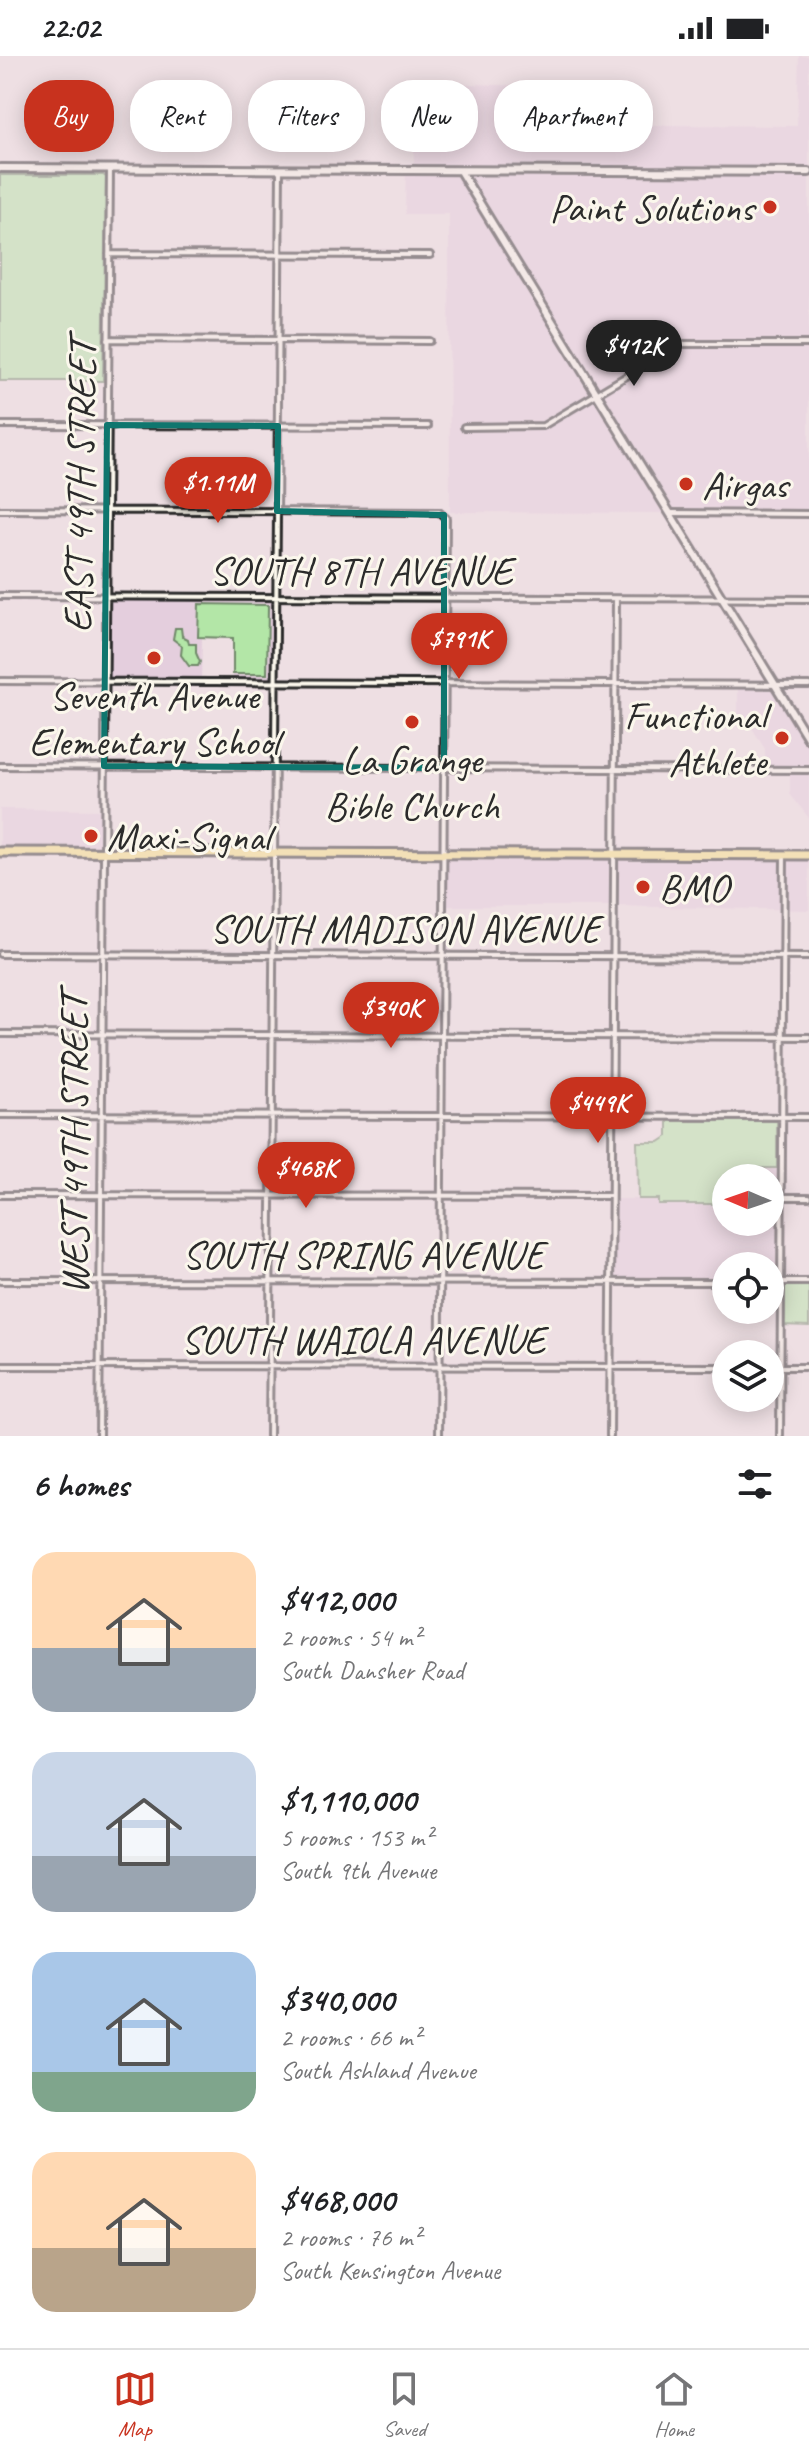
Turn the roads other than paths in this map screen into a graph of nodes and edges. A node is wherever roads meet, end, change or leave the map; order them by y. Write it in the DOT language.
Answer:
graph roads {
  1 [pos="0,168"];
  2 [pos="110,169"];
  3 [pos="280,170"];
  4 [pos="460,171"];
  5 [pos="809,172"];
  6 [pos="109,254"];
  7 [pos="279,255"];
  8 [pos="430,255"];
  9 [pos="108,339"];
  10 [pos="278,341"];
  11 [pos="430,341"];
  12 [pos="809,344"];
  13 [pos="597,394"];
  14 [pos="0,425"];
  15 [pos="107,425"];
  16 [pos="278,426"];
  17 [pos="428,426"];
  18 [pos="464,427"];
  19 [pos="0,510"];
  20 [pos="107,510"];
  21 [pos="277,511"];
  22 [pos="670,513"];
  23 [pos="809,514"];
  24 [pos="0,596"];
  25 [pos="106,596"];
  26 [pos="276,597"];
  27 [pos="446,598"];
  28 [pos="722,598"];
  29 [pos="616,599"];
  30 [pos="809,599"];
  31 [pos="0,681"];
  32 [pos="105,682"];
  33 [pos="614,682"];
  34 [pos="276,683"];
  35 [pos="445,683"];
  36 [pos="775,685"];
  37 [pos="809,685"];
  38 [pos="809,740"];
  39 [pos="0,766"];
  40 [pos="104,766"];
  41 [pos="275,767"];
  42 [pos="444,768"];
  43 [pos="615,769"];
  44 [pos="809,770"];
  45 [pos="0,852"];
  46 [pos="103,853"];
  47 [pos="275,853"];
  48 [pos="444,854"];
  49 [pos="613,855"];
  50 [pos="784,855"];
  51 [pos="809,855"];
  52 [pos="0,954"];
  53 [pos="102,956"];
  54 [pos="273,956"];
  55 [pos="443,956"];
  56 [pos="613,956"];
  57 [pos="783,957"];
  58 [pos="809,957"];
  59 [pos="0,1034"];
  60 [pos="102,1034"];
  61 [pos="272,1036"];
  62 [pos="443,1036"];
  63 [pos="612,1036"];
  64 [pos="782,1037"];
  65 [pos="809,1037"];
  66 [pos="0,1115"];
  67 [pos="101,1116"];
  68 [pos="272,1116"];
  69 [pos="612,1116"];
  70 [pos="781,1116"];
  71 [pos="442,1117"];
  72 [pos="809,1117"];
  73 [pos="781,1164"];
  74 [pos="0,1195"];
  75 [pos="100,1195"];
  76 [pos="271,1196"];
  77 [pos="441,1196"];
  78 [pos="611,1196"];
  79 [pos="784,1197"];
  80 [pos="809,1197"];
  81 [pos="0,1281"];
  82 [pos="100,1281"];
  83 [pos="270,1281"];
  84 [pos="440,1281"];
  85 [pos="712,1282"];
  86 [pos="784,1282"];
  87 [pos="809,1282"];
  88 [pos="611,1283"];
  89 [pos="0,1366"];
  90 [pos="99,1366"];
  91 [pos="269,1367"];
  92 [pos="440,1367"];
  93 [pos="610,1367"];
  94 [pos="712,1367"];
  95 [pos="784,1367"];
  96 [pos="809,1367"];
  97 [pos="780,1412"];
  98 [pos="99,1436"];
  99 [pos="269,1436"];
  100 [pos="439,1436"];
  101 [pos="610,1436"];
  102 [pos="780,1436"];
  1 -- 2 [label="main road"];
  2 -- 3 [label="main road"];
  2 -- 6 [label="street, EAST 49TH STREET"];
  3 -- 4 [label="main road"];
  3 -- 7 [label="street"];
  4 -- 5 [label="main road"];
  4 -- 13 [label="main road"];
  6 -- 7 [label="street"];
  6 -- 9 [label="street, EAST 49TH STREET"];
  7 -- 8 [label="street"];
  7 -- 10 [label="street"];
  9 -- 10 [label="street"];
  9 -- 15 [label="street, EAST 49TH STREET"];
  10 -- 11 [label="street"];
  10 -- 16 [label="street"];
  12 -- 13 [label="street"];
  13 -- 18 [label="street"];
  13 -- 22 [label="main road"];
  14 -- 15 [label="street"];
  15 -- 16 [label="street"];
  15 -- 20 [label="street, EAST 49TH STREET"];
  16 -- 17 [label="street"];
  16 -- 21 [label="street"];
  19 -- 20 [label="street"];
  20 -- 21 [label="street"];
  20 -- 25 [label="street, EAST 49TH STREET"];
  21 -- 26 [label="street"];
  21 -- 27 [label="street"];
  22 -- 23 [label="street"];
  22 -- 28 [label="main road"];
  24 -- 25 [label="street, SOUTH 8TH AVENUE"];
  25 -- 26 [label="street, SOUTH 8TH AVENUE"];
  25 -- 32 [label="street, EAST 49TH STREET"];
  26 -- 27 [label="street, SOUTH 8TH AVENUE"];
  26 -- 34 [label="street"];
  27 -- 29 [label="street, SOUTH 8TH AVENUE"];
  27 -- 35 [label="street"];
  28 -- 29 [label="street, SOUTH 8TH AVENUE"];
  28 -- 30 [label="street, SOUTH 8TH AVENUE"];
  28 -- 36 [label="main road"];
  29 -- 33 [label="street"];
  31 -- 32 [label="street"];
  32 -- 34 [label="street"];
  32 -- 40 [label="street, EAST 49TH STREET"];
  33 -- 35 [label="street"];
  33 -- 36 [label="street"];
  33 -- 43 [label="street"];
  34 -- 35 [label="street"];
  34 -- 41 [label="street"];
  35 -- 42 [label="street"];
  36 -- 37 [label="street"];
  36 -- 38 [label="main road"];
  39 -- 40 [label="street"];
  40 -- 41 [label="street"];
  40 -- 46 [label="street, EAST 49TH STREET"];
  41 -- 42 [label="street"];
  41 -- 47 [label="street"];
  42 -- 43 [label="street"];
  42 -- 48 [label="street"];
  43 -- 44 [label="street"];
  43 -- 49 [label="street"];
  45 -- 46 [label="main road"];
  46 -- 47 [label="main road"];
  46 -- 53 [label="street, WEST 49TH STREET"];
  47 -- 48 [label="main road"];
  47 -- 54 [label="street"];
  48 -- 49 [label="main road"];
  48 -- 55 [label="street"];
  49 -- 50 [label="main road"];
  49 -- 56 [label="street"];
  50 -- 51 [label="main road"];
  50 -- 57 [label="street"];
  52 -- 53 [label="street, SOUTH MADISON AVENUE"];
  53 -- 54 [label="street, SOUTH MADISON AVENUE"];
  53 -- 60 [label="street, WEST 49TH STREET"];
  54 -- 55 [label="street, SOUTH MADISON AVENUE"];
  54 -- 61 [label="street"];
  55 -- 56 [label="street, SOUTH MADISON AVENUE"];
  55 -- 62 [label="street"];
  56 -- 57 [label="street, SOUTH MADISON AVENUE"];
  56 -- 63 [label="street"];
  57 -- 58 [label="street, SOUTH MADISON AVENUE"];
  57 -- 64 [label="street"];
  59 -- 60 [label="street"];
  60 -- 61 [label="street"];
  60 -- 67 [label="street, WEST 49TH STREET"];
  61 -- 62 [label="street"];
  61 -- 68 [label="street"];
  62 -- 63 [label="street"];
  62 -- 71 [label="street"];
  63 -- 64 [label="street"];
  63 -- 69 [label="street"];
  64 -- 65 [label="street"];
  64 -- 70 [label="street"];
  66 -- 67 [label="street"];
  67 -- 68 [label="street"];
  67 -- 75 [label="street, WEST 49TH STREET"];
  68 -- 71 [label="street"];
  68 -- 76 [label="street"];
  69 -- 70 [label="street"];
  69 -- 71 [label="street"];
  69 -- 78 [label="street"];
  70 -- 72 [label="street"];
  70 -- 73 [label="street"];
  71 -- 77 [label="street"];
  74 -- 75 [label="street"];
  75 -- 76 [label="street"];
  75 -- 82 [label="street, WEST 49TH STREET"];
  76 -- 77 [label="street"];
  76 -- 83 [label="street"];
  77 -- 78 [label="street"];
  77 -- 84 [label="street"];
  78 -- 88 [label="street"];
  79 -- 80 [label="street"];
  81 -- 82 [label="street, SOUTH SPRING AVENUE"];
  82 -- 83 [label="street, SOUTH SPRING AVENUE"];
  82 -- 90 [label="street, WEST 49TH STREET"];
  83 -- 84 [label="street, SOUTH SPRING AVENUE"];
  83 -- 91 [label="street"];
  84 -- 88 [label="street, SOUTH SPRING AVENUE"];
  84 -- 92 [label="street"];
  85 -- 88 [label="street, SOUTH SPRING AVENUE"];
  86 -- 87 [label="street"];
  88 -- 93 [label="street"];
  89 -- 90 [label="street, SOUTH WAIOLA AVENUE"];
  90 -- 91 [label="street, SOUTH WAIOLA AVENUE"];
  90 -- 98 [label="street, WEST 49TH STREET"];
  91 -- 92 [label="street, SOUTH WAIOLA AVENUE"];
  91 -- 99 [label="street"];
  92 -- 93 [label="street, SOUTH WAIOLA AVENUE"];
  92 -- 100 [label="street"];
  93 -- 94 [label="street, SOUTH WAIOLA AVENUE"];
  93 -- 101 [label="street"];
  95 -- 96 [label="street"];
  97 -- 102 [label="street"];
}
